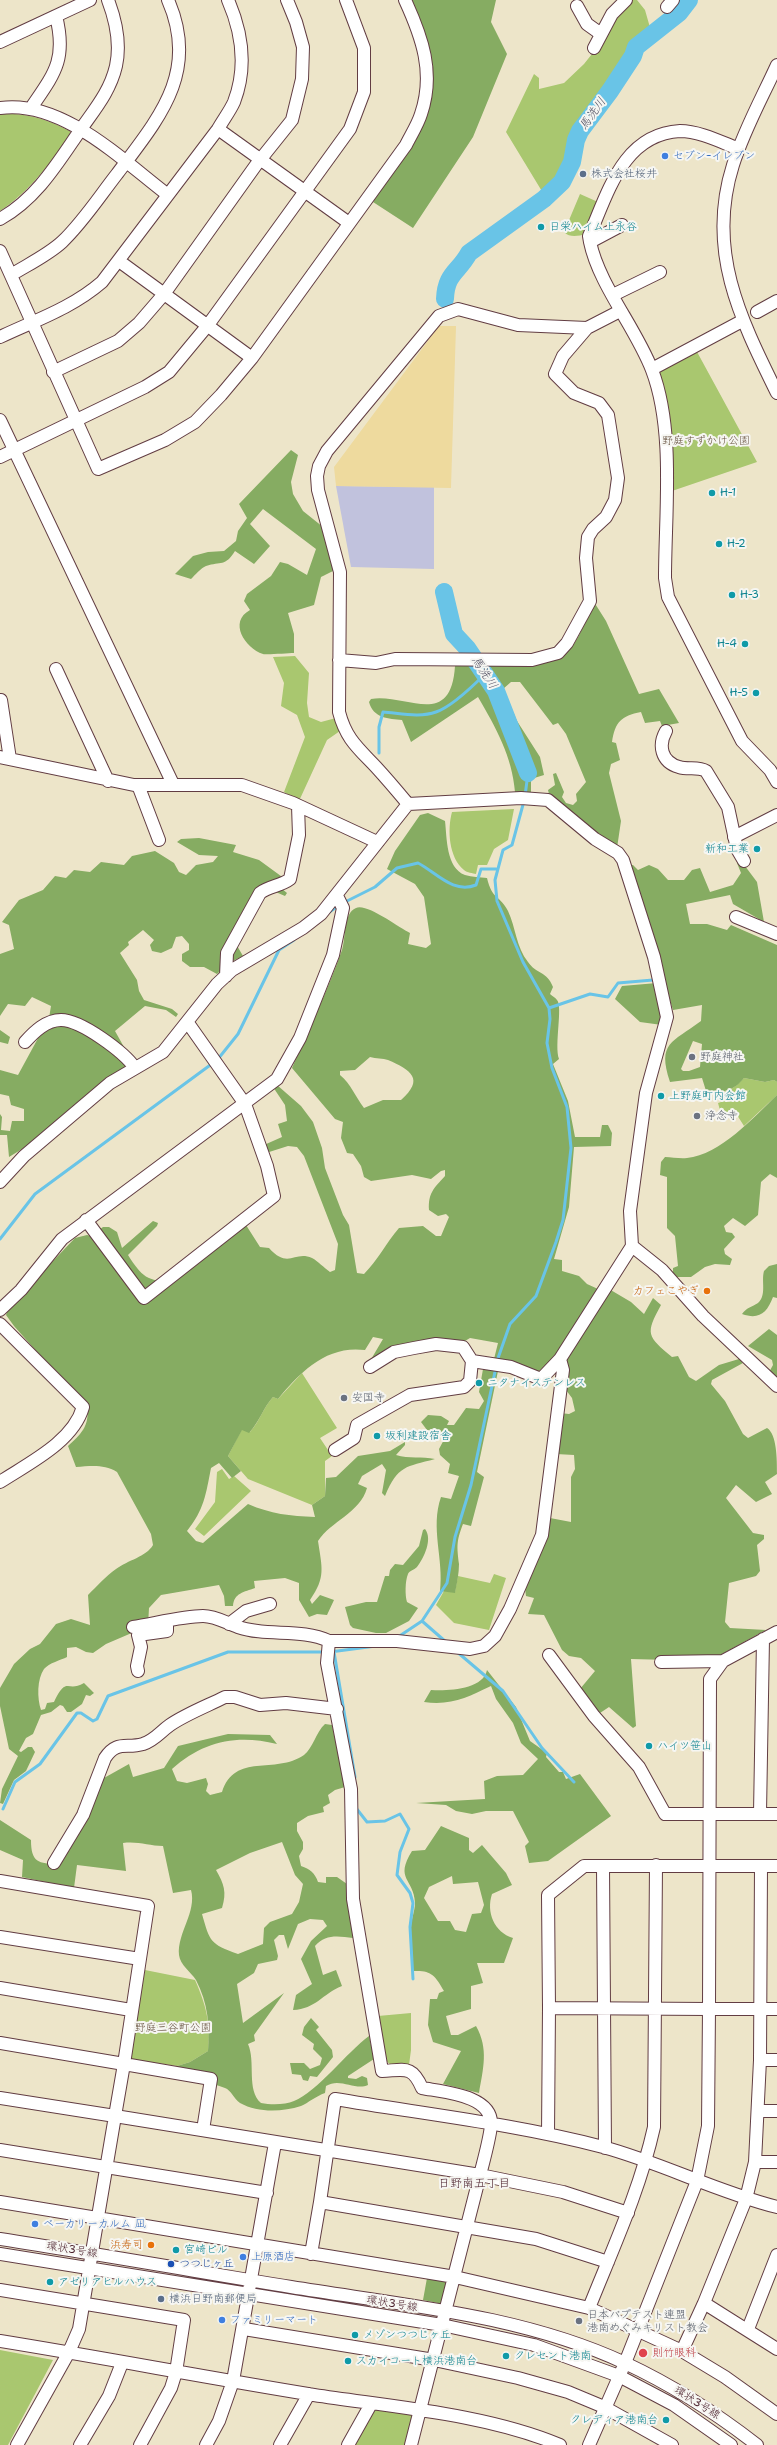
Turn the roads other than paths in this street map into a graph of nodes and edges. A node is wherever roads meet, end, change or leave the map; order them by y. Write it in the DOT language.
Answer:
graph roads {
  1 [pos="90,0"];
  2 [pos="108,0"];
  3 [pos="168,0"];
  4 [pos="228,0"];
  5 [pos="286,0"];
  6 [pos="346,0"];
  7 [pos="405,0"];
  8 [pos="626,0"];
  9 [pos="577,6"];
  10 [pos="56,16"];
  11 [pos="601,34"];
  12 [pos="0,42"];
  13 [pos="594,48"];
  14 [pos="777,65"];
  15 [pos="0,108"];
  16 [pos="31,108"];
  17 [pos="218,128"];
  18 [pos="81,130"];
  19 [pos="739,149"];
  20 [pos="261,160"];
  21 [pos="125,162"];
  22 [pos="305,191"];
  23 [pos="168,195"];
  24 [pos="0,219"];
  25 [pos="349,223"];
  26 [pos="622,225"];
  27 [pos="590,242"];
  28 [pos="0,251"];
  29 [pos="119,261"];
  30 [pos="660,272"];
  31 [pos="11,275"];
  32 [pos="164,294"];
  33 [pos="613,295"];
  34 [pos="777,301"];
  35 [pos="620,311"];
  36 [pos="757,312"];
  37 [pos="742,321"];
  38 [pos="31,322"];
  39 [pos="208,325"];
  40 [pos="587,328"];
  41 [pos="0,337"];
  42 [pos="252,358"];
  43 [pos="652,369"];
  44 [pos="53,372"];
  45 [pos="774,380"];
  46 [pos="777,393"];
  47 [pos="0,420"];
  48 [pos="76,421"];
  49 [pos="14,451"];
  50 [pos="0,457"];
  51 [pos="339,660"];
  52 [pos="56,669"];
  53 [pos="1,700"];
  54 [pos="666,730"];
  55 [pos="5,758"];
  56 [pos="108,781"];
  57 [pos="777,782"];
  58 [pos="173,784"];
  59 [pos="138,785"];
  60 [pos="408,804"];
  61 [pos="298,806"];
  62 [pos="777,815"];
  63 [pos="734,837"];
  64 [pos="159,840"];
  65 [pos="377,842"];
  66 [pos="744,861"];
  67 [pos="340,901"];
  68 [pos="736,917"];
  69 [pos="777,934"];
  70 [pos="226,976"];
  71 [pos="188,1023"];
  72 [pos="25,1042"];
  73 [pos="135,1068"];
  74 [pos="245,1104"];
  75 [pos="24,1156"];
  76 [pos="0,1168"];
  77 [pos="0,1182"];
  78 [pos="86,1220"];
  79 [pos="632,1246"];
  80 [pos="0,1310"];
  81 [pos="0,1324"];
  82 [pos="560,1359"];
  83 [pos="472,1361"];
  84 [pos="370,1368"];
  85 [pos="777,1386"];
  86 [pos="335,1450"];
  87 [pos="0,1482"];
  88 [pos="265,1602"];
  89 [pos="168,1622"];
  90 [pos="230,1624"];
  91 [pos="133,1627"];
  92 [pos="777,1632"];
  93 [pos="763,1640"];
  94 [pos="329,1643"];
  95 [pos="549,1654"];
  96 [pos="723,1661"];
  97 [pos="661,1662"];
  98 [pos="126,1663"];
  99 [pos="337,1709"];
  100 [pos="760,1813"];
  101 [pos="708,1814"];
  102 [pos="777,1814"];
  103 [pos="54,1863"];
  104 [pos="656,1865"];
  105 [pos="708,1865"];
  106 [pos="603,1866"];
  107 [pos="761,1866"];
  108 [pos="777,1866"];
  109 [pos="0,1882"];
  110 [pos="0,1936"];
  111 [pos="140,1959"];
  112 [pos="0,1988"];
  113 [pos="549,2008"];
  114 [pos="604,2009"];
  115 [pos="655,2009"];
  116 [pos="709,2009"];
  117 [pos="760,2009"];
  118 [pos="777,2009"];
  119 [pos="131,2010"];
  120 [pos="0,2043"];
  121 [pos="760,2060"];
  122 [pos="777,2060"];
  123 [pos="124,2064"];
  124 [pos="0,2098"];
  125 [pos="758,2111"];
  126 [pos="777,2111"];
  127 [pos="115,2116"];
  128 [pos="491,2124"];
  129 [pos="203,2130"];
  130 [pos="548,2134"];
  131 [pos="276,2142"];
  132 [pos="605,2148"];
  133 [pos="0,2150"];
  134 [pos="326,2151"];
  135 [pos="755,2162"];
  136 [pos="777,2162"];
  137 [pos="646,2163"];
  138 [pos="106,2168"];
  139 [pos="480,2175"];
  140 [pos="697,2181"];
  141 [pos="267,2193"];
  142 [pos="746,2199"];
  143 [pos="0,2202"];
  144 [pos="320,2202"];
  145 [pos="777,2207"];
  146 [pos="628,2213"];
  147 [pos="98,2219"];
  148 [pos="468,2227"];
  149 [pos="0,2239"];
  150 [pos="258,2245"];
  151 [pos="92,2253"];
  152 [pos="0,2254"];
  153 [pos="312,2254"];
  154 [pos="777,2255"];
  155 [pos="608,2262"];
  156 [pos="89,2268"];
  157 [pos="455,2277"];
  158 [pos="252,2281"];
  159 [pos="0,2290"];
  160 [pos="250,2293"];
  161 [pos="704,2303"];
  162 [pos="84,2304"];
  163 [pos="589,2308"];
  164 [pos="446,2312"];
  165 [pos="442,2325"];
  166 [pos="244,2329"];
  167 [pos="748,2329"];
  168 [pos="637,2331"];
  169 [pos="0,2341"];
  170 [pos="777,2349"];
  171 [pos="682,2351"];
  172 [pos="69,2352"];
  173 [pos="434,2360"];
  174 [pos="122,2362"];
  175 [pos="625,2363"];
  176 [pos="176,2372"];
  177 [pos="619,2376"];
  178 [pos="233,2381"];
  179 [pos="309,2394"];
  180 [pos="371,2404"];
  181 [pos="604,2407"];
  182 [pos="421,2410"];
  183 [pos="777,2414"];
  184 [pos="17,2445"];
  185 [pos="80,2445"];
  186 [pos="140,2445"];
  187 [pos="206,2445"];
  188 [pos="280,2445"];
  189 [pos="348,2445"];
  190 [pos="411,2445"];
  191 [pos="560,2445"];
  192 [pos="589,2445"];
  193 [pos="672,2445"];
  194 [pos="731,2445"];
  195 [pos="757,2445"];
  1 -- 10 [label="street"];
  2 -- 18 [label="street"];
  3 -- 21 [label="street"];
  4 -- 17 [label="street"];
  5 -- 20 [label="street"];
  6 -- 22 [label="street"];
  7 -- 25 [label="street"];
  8 -- 11 [label="street"];
  9 -- 11 [label="street"];
  10 -- 12 [label="street"];
  10 -- 16 [label="street"];
  11 -- 13 [label="street"];
  14 -- 19 [label="street"];
  15 -- 16 [label="street"];
  16 -- 18 [label="street"];
  17 -- 20 [label="street"];
  17 -- 23 [label="street"];
  18 -- 21 [label="street"];
  18 -- 24 [label="street"];
  19 -- 27 [label="street"];
  19 -- 37 [label="street"];
  20 -- 22 [label="street"];
  20 -- 32 [label="street"];
  21 -- 23 [label="street"];
  21 -- 31 [label="street"];
  22 -- 25 [label="street"];
  22 -- 39 [label="street"];
  23 -- 29 [label="street"];
  25 -- 42 [label="street"];
  26 -- 27 [label="street"];
  27 -- 33 [label="street"];
  28 -- 31 [label="street"];
  29 -- 32 [label="street"];
  29 -- 38 [label="street"];
  30 -- 33 [label="street"];
  31 -- 38 [label="street"];
  32 -- 39 [label="street"];
  32 -- 44 [label="street"];
  33 -- 35 [label="street"];
  34 -- 36 [label="street"];
  35 -- 40 [label="street"];
  35 -- 43 [label="street"];
  37 -- 43 [label="street"];
  37 -- 45 [label="street"];
  38 -- 41 [label="street"];
  38 -- 44 [label="street"];
  39 -- 42 [label="street"];
  39 -- 48 [label="street"];
  40 -- 51 [label="street"];
  40 -- 51 [label="street"];
  42 -- 48 [label="street"];
  43 -- 57 [label="street"];
  44 -- 48 [label="street"];
  45 -- 46 [label="street"];
  47 -- 49 [label="street"];
  48 -- 49 [label="street"];
  49 -- 50 [label="street"];
  49 -- 58 [label="street"];
  51 -- 60 [label="street"];
  52 -- 56 [label="street"];
  53 -- 55 [label="street"];
  54 -- 63 [label="street"];
  55 -- 56 [label="street"];
  56 -- 59 [label="street"];
  58 -- 59 [label="street"];
  58 -- 61 [label="street"];
  59 -- 64 [label="street"];
  60 -- 65 [label="street"];
  60 -- 79 [label="street"];
  61 -- 65 [label="street"];
  61 -- 70 [label="street"];
  62 -- 63 [label="street"];
  63 -- 66 [label="street"];
  65 -- 67 [label="street"];
  67 -- 70 [label="street"];
  67 -- 74 [label="street"];
  68 -- 69 [label="street"];
  70 -- 71 [label="street"];
  71 -- 73 [label="street"];
  71 -- 74 [label="street"];
  72 -- 73 [label="street"];
  73 -- 75 [label="street"];
  74 -- 78 [label="street"];
  74 -- 78 [label="street"];
  75 -- 76 [label="street"];
  75 -- 77 [label="street"];
  78 -- 80 [label="street"];
  79 -- 82 [label="street"];
  79 -- 85 [label="street"];
  81 -- 87 [label="street"];
  82 -- 83 [label="street"];
  82 -- 94 [label="street"];
  83 -- 84 [label="street"];
  83 -- 86 [label="street"];
  88 -- 90 [label="street"];
  89 -- 90 [label="street"];
  89 -- 91 [label="street"];
  89 -- 98 [label="street"];
  90 -- 94 [label="street"];
  92 -- 93 [label="street"];
  93 -- 96 [label="street"];
  93 -- 100 [label="street"];
  94 -- 99 [label="street"];
  95 -- 101 [label="street"];
  96 -- 97 [label="street"];
  96 -- 101 [label="street"];
  99 -- 103 [label="street"];
  99 -- 128 [label="street"];
  100 -- 101 [label="street"];
  100 -- 102 [label="street"];
  101 -- 105 [label="street"];
  104 -- 105 [label="street"];
  104 -- 106 [label="street"];
  104 -- 115 [label="street"];
  105 -- 107 [label="street"];
  105 -- 116 [label="street"];
  106 -- 113 [label="street"];
  106 -- 114 [label="street"];
  107 -- 108 [label="street"];
  107 -- 117 [label="street"];
  109 -- 111 [label="street"];
  110 -- 111 [label="street"];
  111 -- 119 [label="street"];
  112 -- 119 [label="street"];
  113 -- 114 [label="street"];
  113 -- 130 [label="street"];
  114 -- 115 [label="street"];
  114 -- 132 [label="street"];
  115 -- 116 [label="street"];
  115 -- 137 [label="street"];
  116 -- 117 [label="street"];
  116 -- 140 [label="street"];
  117 -- 118 [label="street"];
  117 -- 121 [label="street"];
  119 -- 123 [label="street"];
  120 -- 123 [label="street"];
  121 -- 122 [label="street"];
  121 -- 125 [label="street"];
  123 -- 127 [label="street"];
  123 -- 129 [label="street"];
  124 -- 127 [label="street"];
  125 -- 126 [label="street"];
  125 -- 135 [label="street"];
  127 -- 129 [label="street"];
  127 -- 138 [label="street"];
  128 -- 130 [label="street"];
  128 -- 134 [label="street"];
  128 -- 139 [label="street"];
  129 -- 131 [label="street"];
  130 -- 132 [label="street"];
  131 -- 134 [label="street"];
  131 -- 141 [label="street"];
  132 -- 137 [label="street"];
  133 -- 138 [label="street"];
  134 -- 139 [label="street"];
  134 -- 144 [label="street"];
  135 -- 136 [label="street"];
  135 -- 142 [label="street"];
  137 -- 140 [label="street"];
  137 -- 146 [label="street"];
  138 -- 141 [label="street"];
  138 -- 147 [label="street"];
  139 -- 146 [label="street"];
  139 -- 148 [label="street"];
  140 -- 142 [label="street"];
  140 -- 168 [label="street"];
  141 -- 150 [label="street"];
  142 -- 145 [label="street"];
  142 -- 161 [label="street"];
  143 -- 147 [label="street"];
  144 -- 148 [label="street"];
  144 -- 153 [label="street"];
  146 -- 155 [label="street"];
  147 -- 150 [label="street"];
  147 -- 151 [label="street"];
  148 -- 155 [label="street"];
  148 -- 157 [label="street"];
  149 -- 151 [label="street, 環状3号線"];
  150 -- 153 [label="street"];
  150 -- 158 [label="street"];
  151 -- 156 [label="street"];
  151 -- 158 [label="street, 環状3号線"];
  152 -- 156 [label="street, 環状3号線"];
  153 -- 157 [label="street"];
  154 -- 167 [label="street"];
  155 -- 163 [label="street"];
  156 -- 160 [label="street, 環状3号線"];
  156 -- 162 [label="street"];
  157 -- 163 [label="street"];
  157 -- 164 [label="street"];
  158 -- 160 [label="street"];
  158 -- 164 [label="street, 環状3号線"];
  159 -- 162 [label="street"];
  160 -- 165 [label="street, 環状3号線"];
  160 -- 166 [label="street"];
  161 -- 167 [label="street"];
  161 -- 171 [label="street"];
  162 -- 172 [label="street"];
  162 -- 176 [label="street"];
  163 -- 168 [label="street"];
  164 -- 165 [label="street"];
  164 -- 175 [label="street, 環状3号線"];
  165 -- 173 [label="street"];
  165 -- 177 [label="street, 環状3号線"];
  166 -- 173 [label="street"];
  166 -- 178 [label="street"];
  167 -- 170 [label="street"];
  168 -- 171 [label="street"];
  168 -- 175 [label="street"];
  169 -- 172 [label="street"];
  171 -- 183 [label="street"];
  172 -- 174 [label="street"];
  172 -- 184 [label="street"];
  173 -- 181 [label="street"];
  173 -- 182 [label="street"];
  174 -- 176 [label="street"];
  174 -- 185 [label="street"];
  175 -- 177 [label="street"];
  175 -- 195 [label="street, 環状3号線"];
  176 -- 178 [label="street"];
  176 -- 186 [label="street"];
  177 -- 181 [label="street"];
  177 -- 194 [label="street, 環状3号線"];
  178 -- 179 [label="street"];
  178 -- 187 [label="street"];
  179 -- 180 [label="street"];
  179 -- 188 [label="street"];
  180 -- 182 [label="street"];
  180 -- 189 [label="street"];
  181 -- 192 [label="street"];
  181 -- 193 [label="street"];
  182 -- 190 [label="street"];
  182 -- 191 [label="street"];
}
